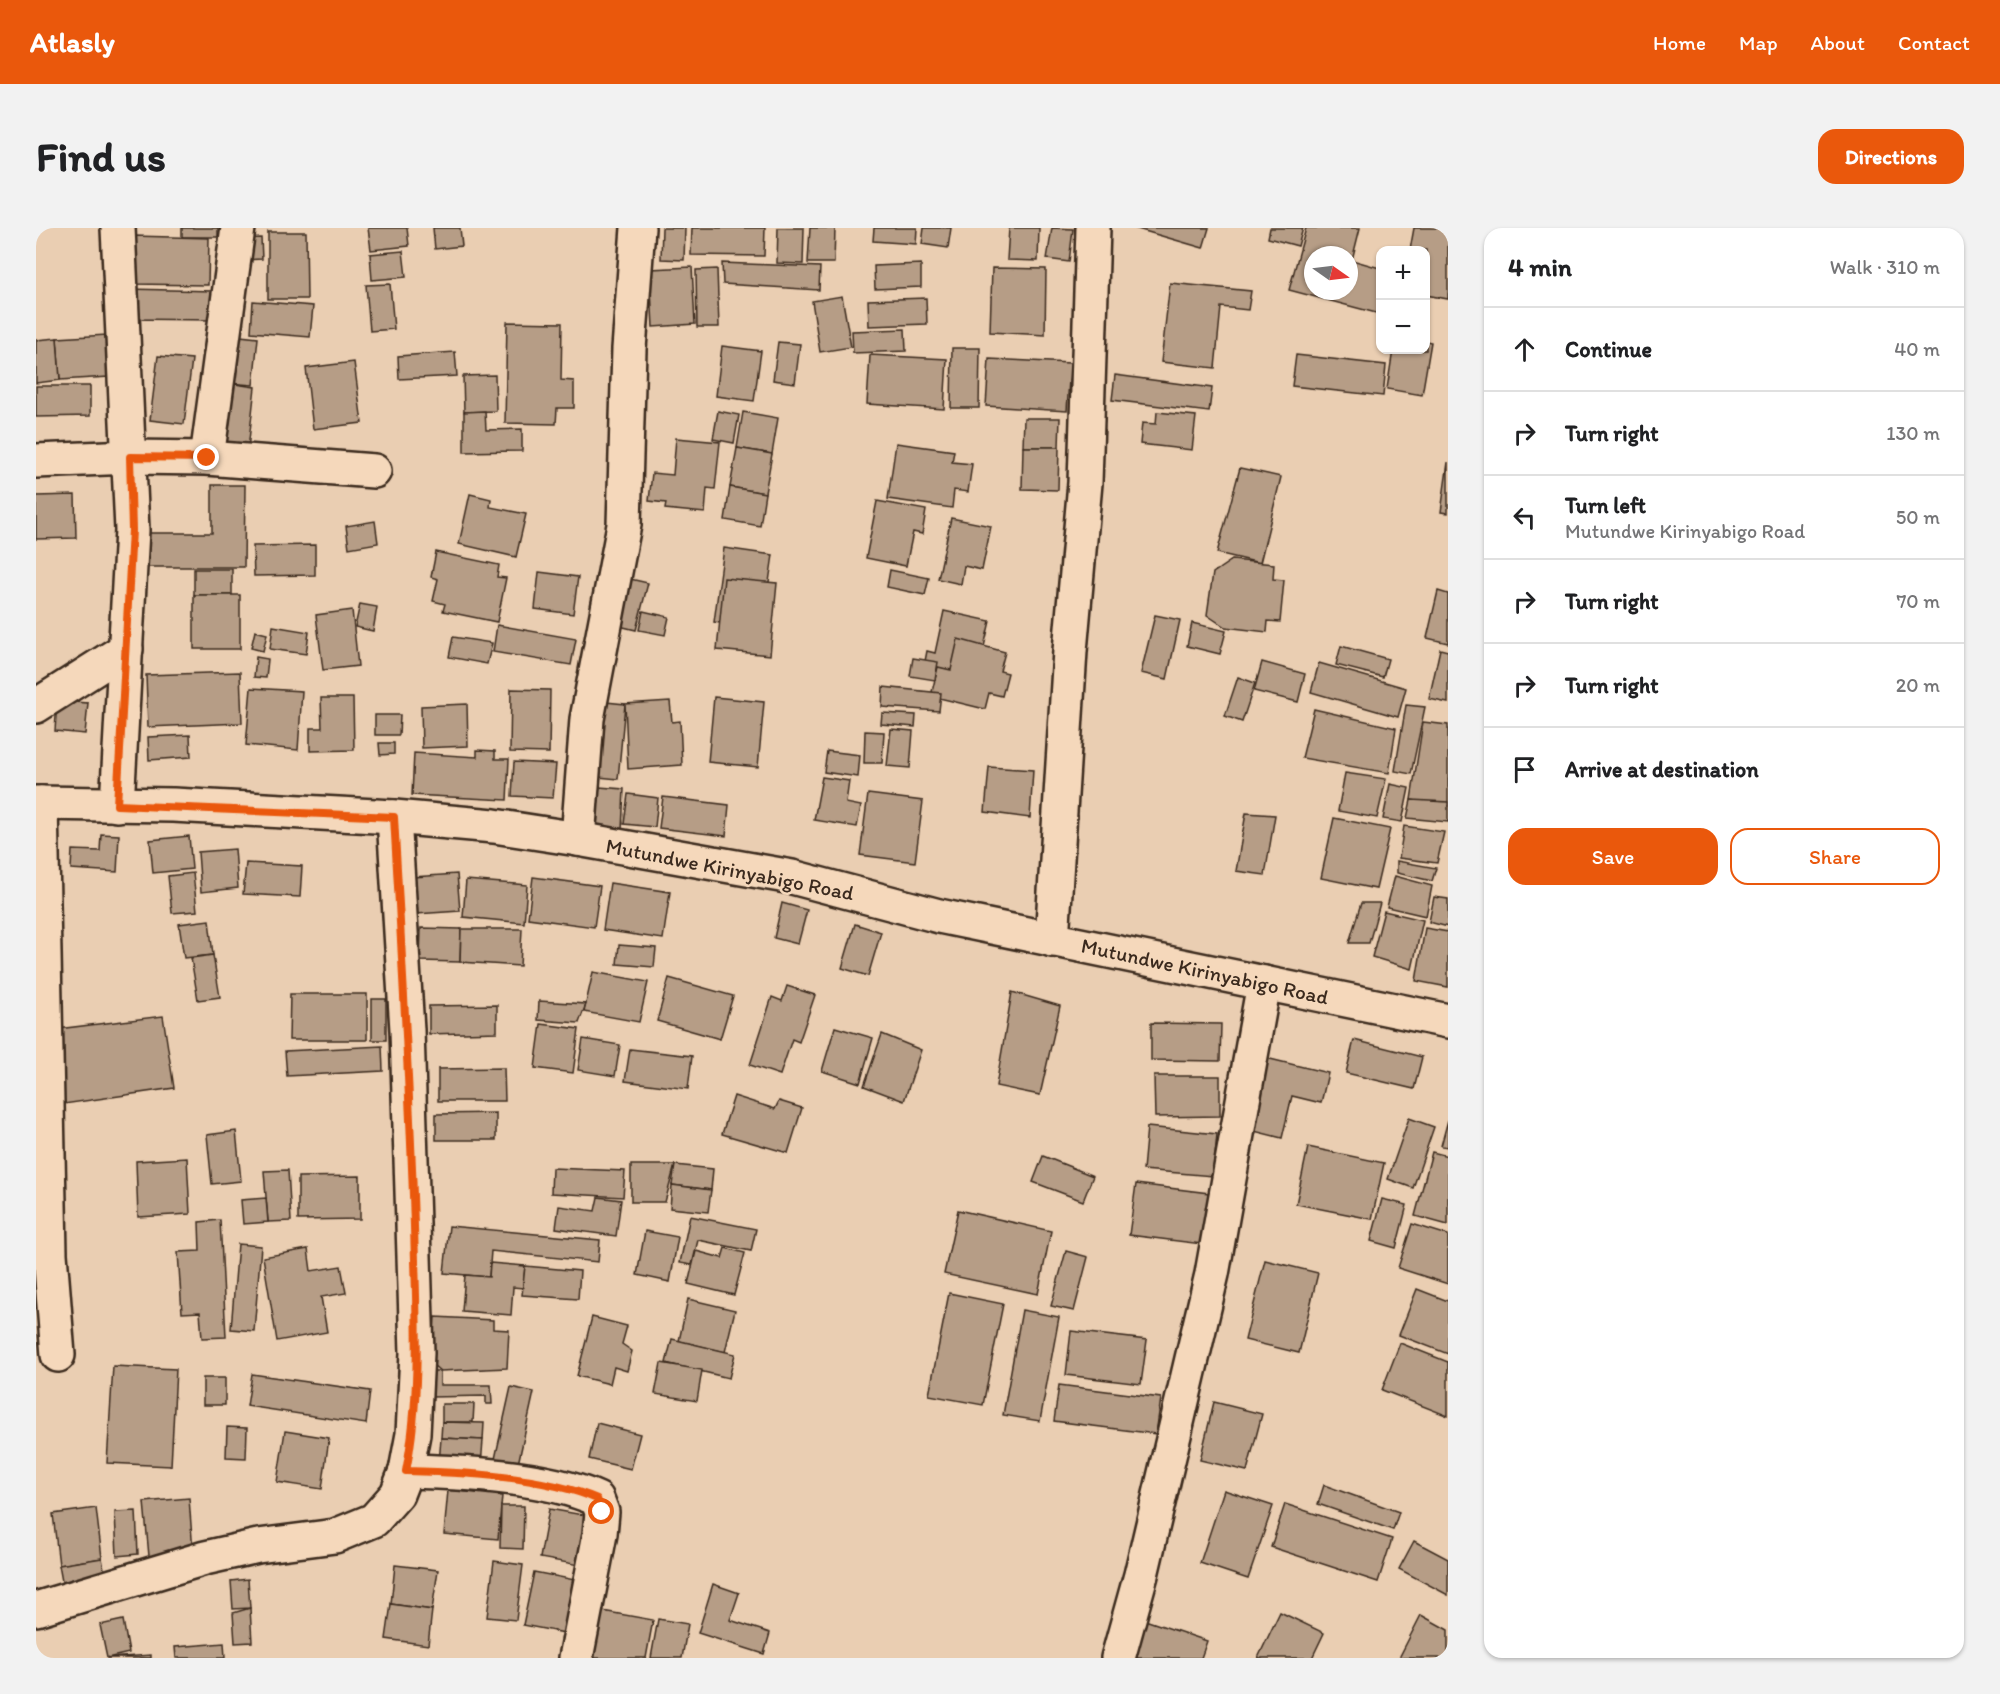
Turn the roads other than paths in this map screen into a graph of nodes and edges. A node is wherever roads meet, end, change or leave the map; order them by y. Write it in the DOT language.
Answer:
graph roads {
  1 [pos="118,228"];
  2 [pos="238,228"];
  3 [pos="638,228"];
  4 [pos="1093,228"];
  5 [pos="130,457"];
  6 [pos="207,458"];
  7 [pos="36,461"];
  8 [pos="374,471"];
  9 [pos="126,649"];
  10 [pos="36,706"];
  11 [pos="38,803"];
  12 [pos="117,805"];
  13 [pos="394,817"];
  14 [pos="578,838"];
  15 [pos="1052,940"];
  16 [pos="1264,983"];
  17 [pos="1448,1021"];
  18 [pos="58,1355"];
  19 [pos="406,1471"];
  20 [pos="36,1609"];
  21 [pos="576,1658"];
  22 [pos="1118,1658"];
  1 -- 5 [label="street"];
  2 -- 6 [label="street"];
  3 -- 14 [label="street"];
  4 -- 15 [label="street"];
  5 -- 6 [label="street"];
  5 -- 7 [label="street"];
  5 -- 9 [label="street"];
  6 -- 8 [label="street"];
  9 -- 10 [label="street"];
  9 -- 12 [label="street"];
  11 -- 12 [label="street, Mutundwe Kirinyabigo Road"];
  11 -- 18 [label="street"];
  12 -- 13 [label="street, Mutundwe Kirinyabigo Road"];
  13 -- 14 [label="street, Mutundwe Kirinyabigo Road"];
  13 -- 19 [label="street"];
  14 -- 15 [label="street, Mutundwe Kirinyabigo Road"];
  15 -- 16 [label="street, Mutundwe Kirinyabigo Road"];
  16 -- 17 [label="street, Mutundwe Kirinyabigo Road"];
  16 -- 22 [label="street"];
  19 -- 20 [label="street"];
  19 -- 21 [label="street"];
}
